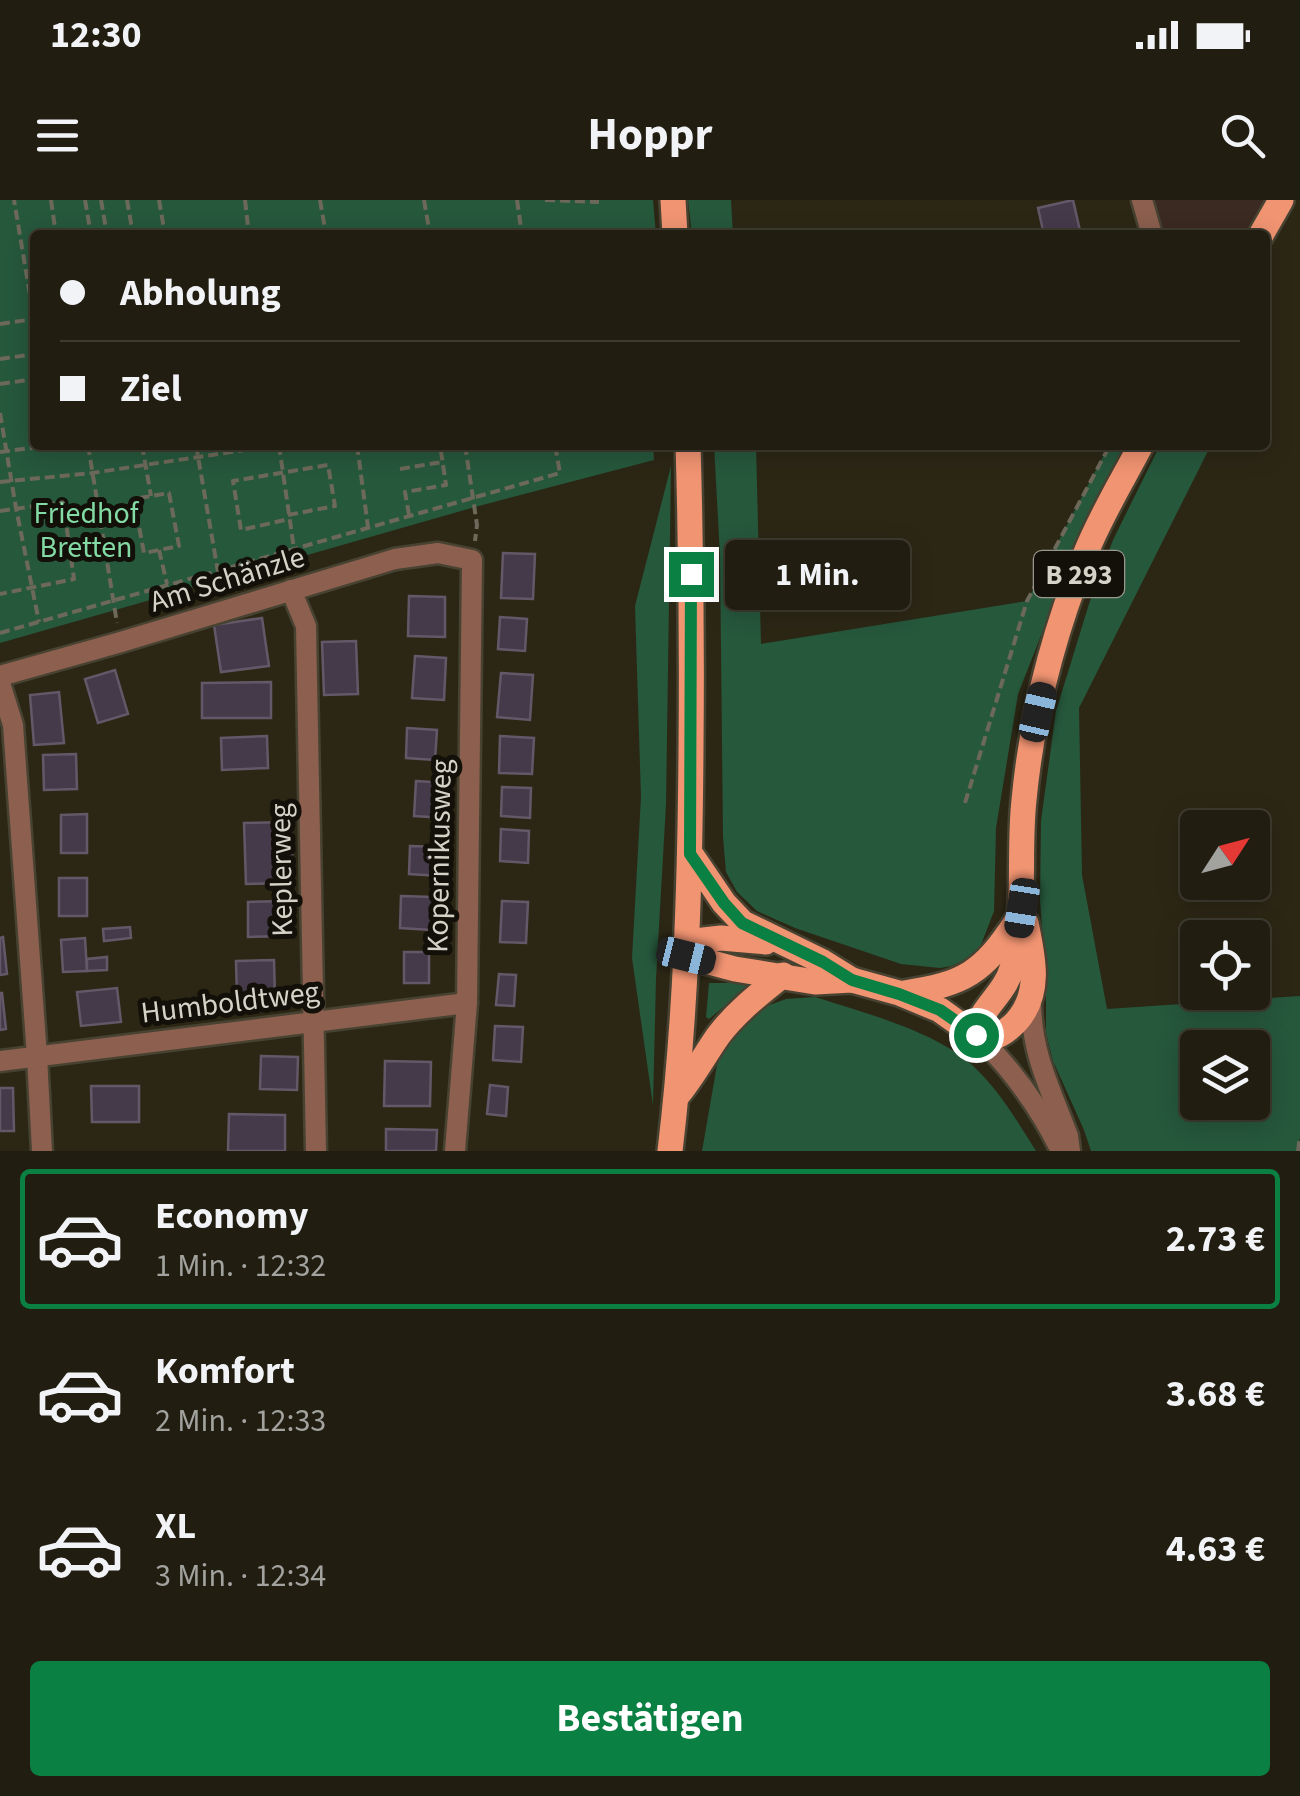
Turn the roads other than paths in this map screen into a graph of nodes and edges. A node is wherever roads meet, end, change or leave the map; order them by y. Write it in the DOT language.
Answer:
graph roads {
  1 [pos="673,200"];
  2 [pos="1142,200"];
  3 [pos="1282,200"];
  4 [pos="675,230"];
  5 [pos="1151,230"];
  6 [pos="1263,230"];
  7 [pos="688,450"];
  8 [pos="1138,450"];
  9 [pos="472,560"];
  10 [pos="291,590"];
  11 [pos="0,680"];
  12 [pos="690,854"];
  13 [pos="1022,908"];
  14 [pos="784,944"];
  15 [pos="686,949"];
  16 [pos="783,975"];
  17 [pos="852,980"];
  18 [pos="899,994"];
  19 [pos="1030,996"];
  20 [pos="467,1003"];
  21 [pos="314,1021"];
  22 [pos="979,1037"];
  23 [pos="37,1056"];
  24 [pos="0,1061"];
  25 [pos="676,1096"];
  26 [pos="42,1151"];
  27 [pos="316,1151"];
  28 [pos="455,1151"];
  29 [pos="670,1151"];
  30 [pos="1061,1151"];
  31 [pos="1070,1151"];
  1 -- 4 [label="main road"];
  2 -- 5 [label="street"];
  3 -- 6 [label="main road"];
  7 -- 12 [label="main road"];
  8 -- 13 [label="main road, B 293"];
  9 -- 10 [label="street, Am Schänzle"];
  9 -- 20 [label="street, Kopernikusweg"];
  10 -- 11 [label="street, Am Schänzle"];
  10 -- 21 [label="street, Keplerweg"];
  11 -- 23 [label="street"];
  12 -- 14 [label="main road"];
  12 -- 15 [label="main road"];
  13 -- 18 [label="main road"];
  13 -- 19 [label="main road, B 293"];
  13 -- 22 [label="main road"];
  14 -- 15 [label="main road"];
  14 -- 17 [label="main road"];
  15 -- 16 [label="main road"];
  15 -- 25 [label="main road"];
  16 -- 17 [label="main road"];
  16 -- 25 [label="main road"];
  17 -- 18 [label="main road"];
  18 -- 22 [label="main road"];
  19 -- 22 [label="main road"];
  19 -- 31 [label="street"];
  20 -- 21 [label="street, Humboldtweg"];
  20 -- 28 [label="street, Kopernikusweg"];
  21 -- 23 [label="street, Humboldtweg"];
  21 -- 27 [label="street, Keplerweg"];
  22 -- 30 [label="street"];
  23 -- 24 [label="street, Humboldtweg"];
  23 -- 26 [label="street"];
  25 -- 29 [label="main road"];
}
